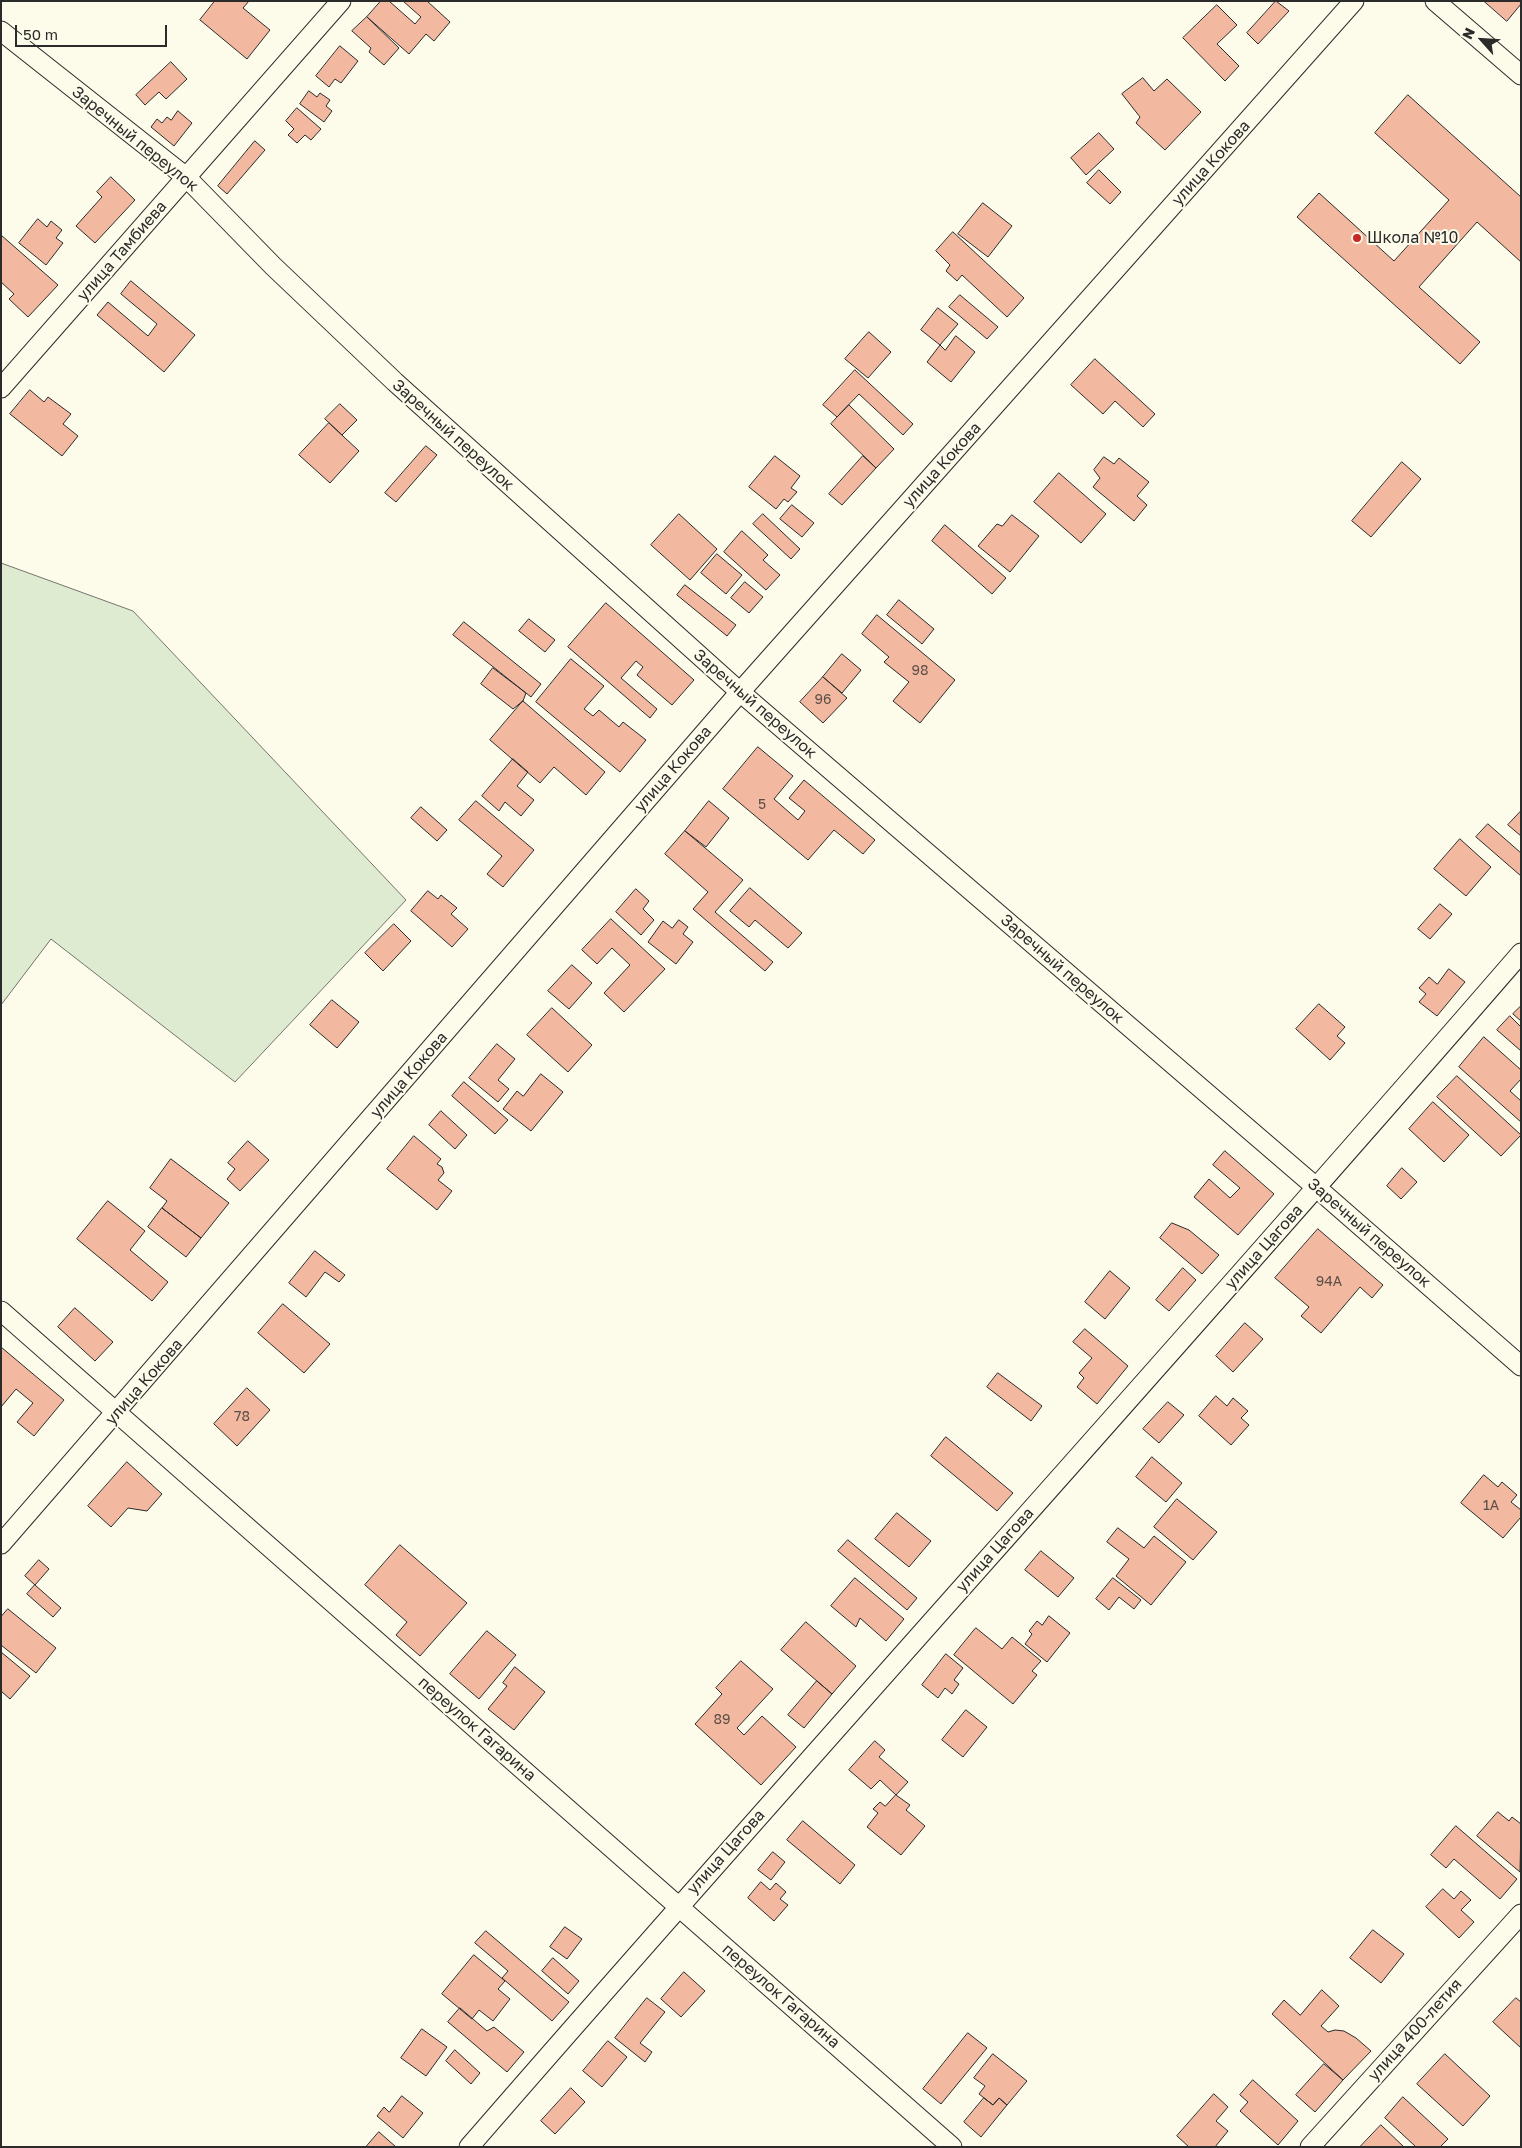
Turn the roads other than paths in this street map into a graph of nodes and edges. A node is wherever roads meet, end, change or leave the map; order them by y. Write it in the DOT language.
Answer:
graph roads {
  1 [pos="341,1"];
  2 [pos="1354,1"];
  3 [pos="1435,1"];
  4 [pos="1,31"];
  5 [pos="1521,75"];
  6 [pos="186,177"];
  7 [pos="1,388"];
  8 [pos="740,692"];
  9 [pos="1521,953"];
  10 [pos="1317,1188"];
  11 [pos="1,1311"];
  12 [pos="1521,1366"];
  13 [pos="116,1413"];
  14 [pos="1,1544"];
  15 [pos="678,1906"];
  16 [pos="1521,1914"];
  17 [pos="469,2147"];
  18 [pos="952,2147"];
  19 [pos="1310,2147"];
  1 -- 6 [label="street, улица Тамбиева"];
  2 -- 8 [label="street, улица Кокова"];
  3 -- 5 [label="street"];
  4 -- 6 [label="street, Заречный переулок"];
  6 -- 7 [label="street, улица Тамбиева"];
  6 -- 8 [label="street, Заречный переулок"];
  8 -- 10 [label="street, Заречный переулок"];
  8 -- 13 [label="street, улица Кокова"];
  9 -- 10 [label="street, улица Цагова"];
  10 -- 12 [label="street, Заречный переулок"];
  10 -- 15 [label="street, улица Цагова"];
  11 -- 13 [label="street, переулок Гагарина"];
  13 -- 14 [label="street, улица Кокова"];
  13 -- 15 [label="street, переулок Гагарина"];
  15 -- 17 [label="street, улица Цагова"];
  15 -- 18 [label="street, переулок Гагарина"];
  16 -- 19 [label="street, улица 400-летия"];
}
